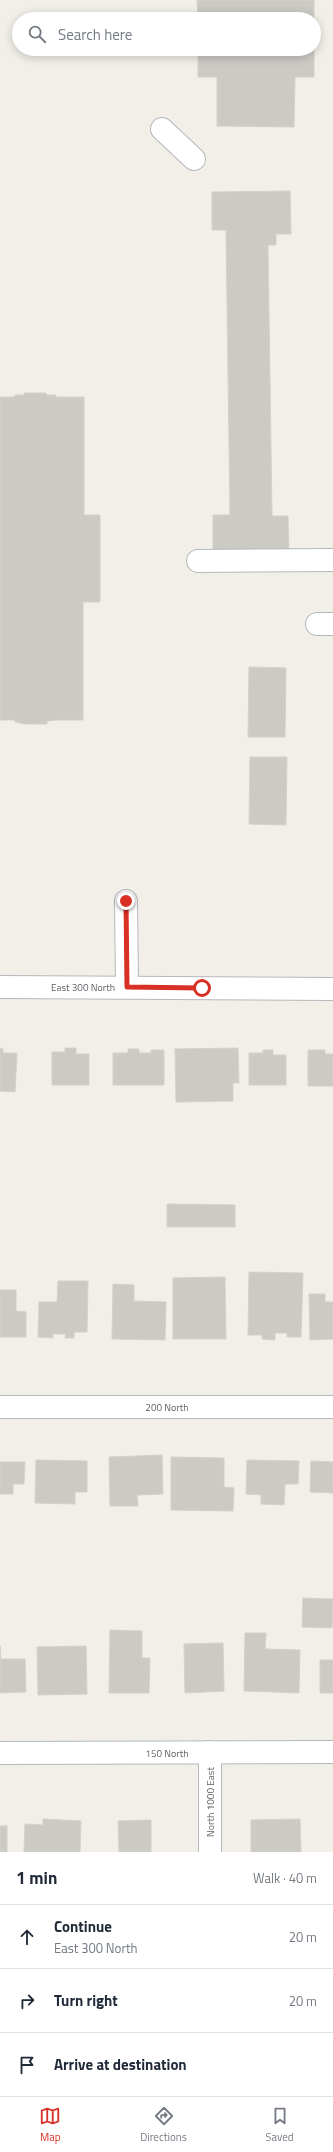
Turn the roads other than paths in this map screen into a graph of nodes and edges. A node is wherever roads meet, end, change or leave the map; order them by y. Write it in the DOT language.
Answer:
graph roads {
  1 [pos="162,129"];
  2 [pos="194,159"];
  3 [pos="333,560"];
  4 [pos="198,561"];
  5 [pos="126,901"];
  6 [pos="0,987"];
  7 [pos="127,987"];
  8 [pos="333,989"];
  9 [pos="0,1407"];
  10 [pos="333,1407"];
  11 [pos="210,1752"];
  12 [pos="333,1752"];
  13 [pos="0,1753"];
  14 [pos="210,1852"];
  1 -- 2 [label="street"];
  3 -- 4 [label="street"];
  5 -- 7 [label="street"];
  6 -- 7 [label="street, East 300 North"];
  7 -- 8 [label="street, East 300 North"];
  9 -- 10 [label="street, 200 North"];
  11 -- 12 [label="street, 150 North"];
  11 -- 13 [label="street, 150 North"];
  11 -- 14 [label="street, North 1000 East"];
}
